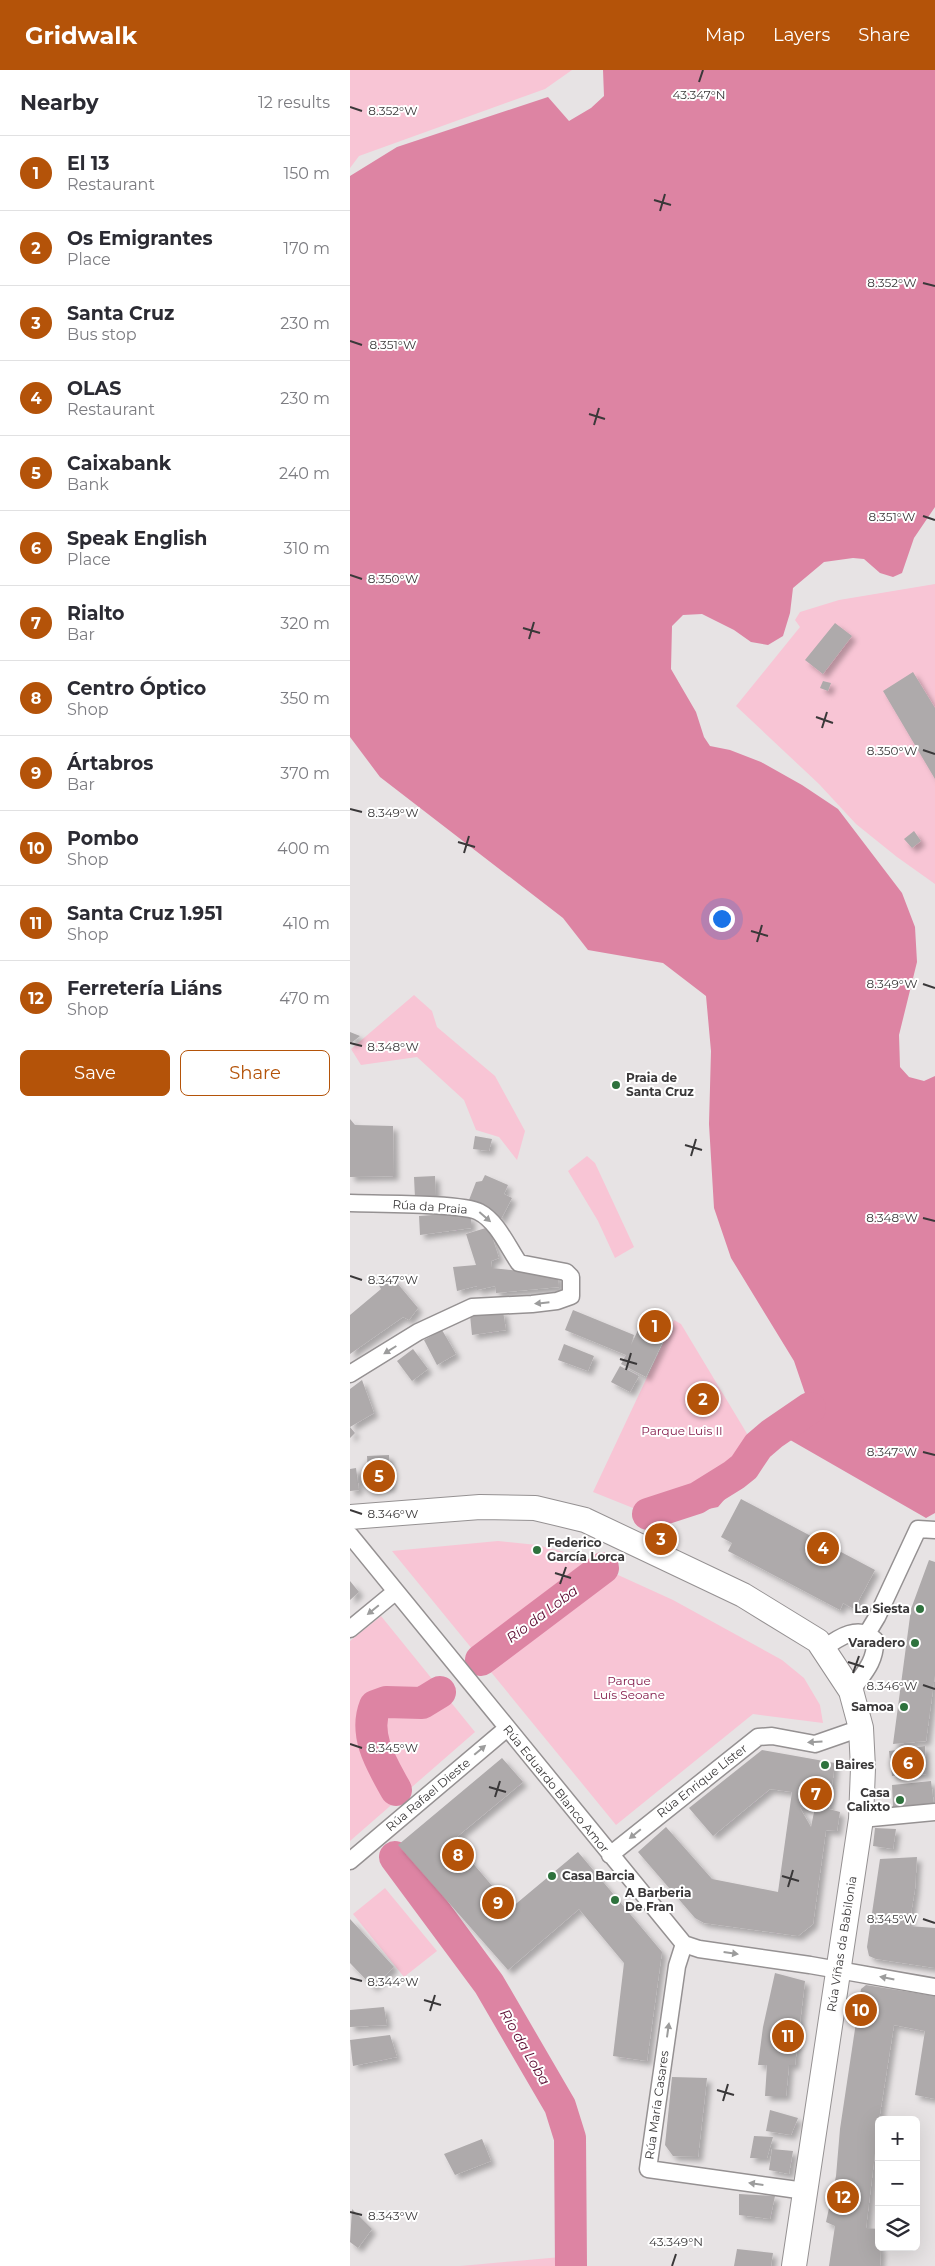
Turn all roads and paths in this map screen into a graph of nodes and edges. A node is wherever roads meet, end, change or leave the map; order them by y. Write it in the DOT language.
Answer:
graph roads {
  1 [pos="350,1203"];
  2 [pos="350,1374"];
  3 [pos="350,1517"];
  4 [pos="935,1530"];
  5 [pos="350,1535"];
  6 [pos="395,1592"];
  7 [pos="350,1629"];
  8 [pos="868,1632"];
  9 [pos="823,1649"];
  10 [pos="851,1691"];
  11 [pos="861,1728"];
  12 [pos="506,1729"];
  13 [pos="935,1812"];
  14 [pos="861,1819"];
  15 [pos="610,1855"];
  16 [pos="350,1861"];
  17 [pos="684,1944"];
  18 [pos="837,1970"];
  19 [pos="935,1987"];
  20 [pos="805,2191"];
  21 [pos="794,2266"];
  1 -- 2 [label="street, Rúa da Praia, one-way"];
  3 -- 9 [label="main road, Rúa Viñas da Babilonia"];
  4 -- 8 [label="street"];
  5 -- 6 [label="street, Rúa Eduardo Blanco Amor"];
  6 -- 7 [label="street, one-way"];
  6 -- 12 [label="street, Rúa Eduardo Blanco Amor"];
  8 -- 9 [label="street"];
  8 -- 10 [label="street"];
  9 -- 10 [label="main road, Rúa Viñas da Babilonia"];
  10 -- 11 [label="main road, Rúa Viñas da Babilonia"];
  11 -- 14 [label="main road, Rúa Viñas da Babilonia"];
  11 -- 15 [label="street, Rúa Enrique Líster, one-way"];
  12 -- 15 [label="street, Rúa Eduardo Blanco Amor"];
  16 -- 12 [label="street, Rúa Rafael Dieste, one-way"];
  13 -- 14 [label="street"];
  14 -- 18 [label="main road, Rúa Viñas da Babilonia"];
  15 -- 17 [label="street, Rúa Eduardo Blanco Amor"];
  17 -- 18 [label="street, one-way"];
  20 -- 17 [label="street, Rúa María Casares, one-way"];
  19 -- 18 [label="street, one-way"];
  18 -- 20 [label="main road, Rúa Viñas da Babilonia"];
  20 -- 21 [label="main road, Rúa Viñas da Babilonia"];
}
